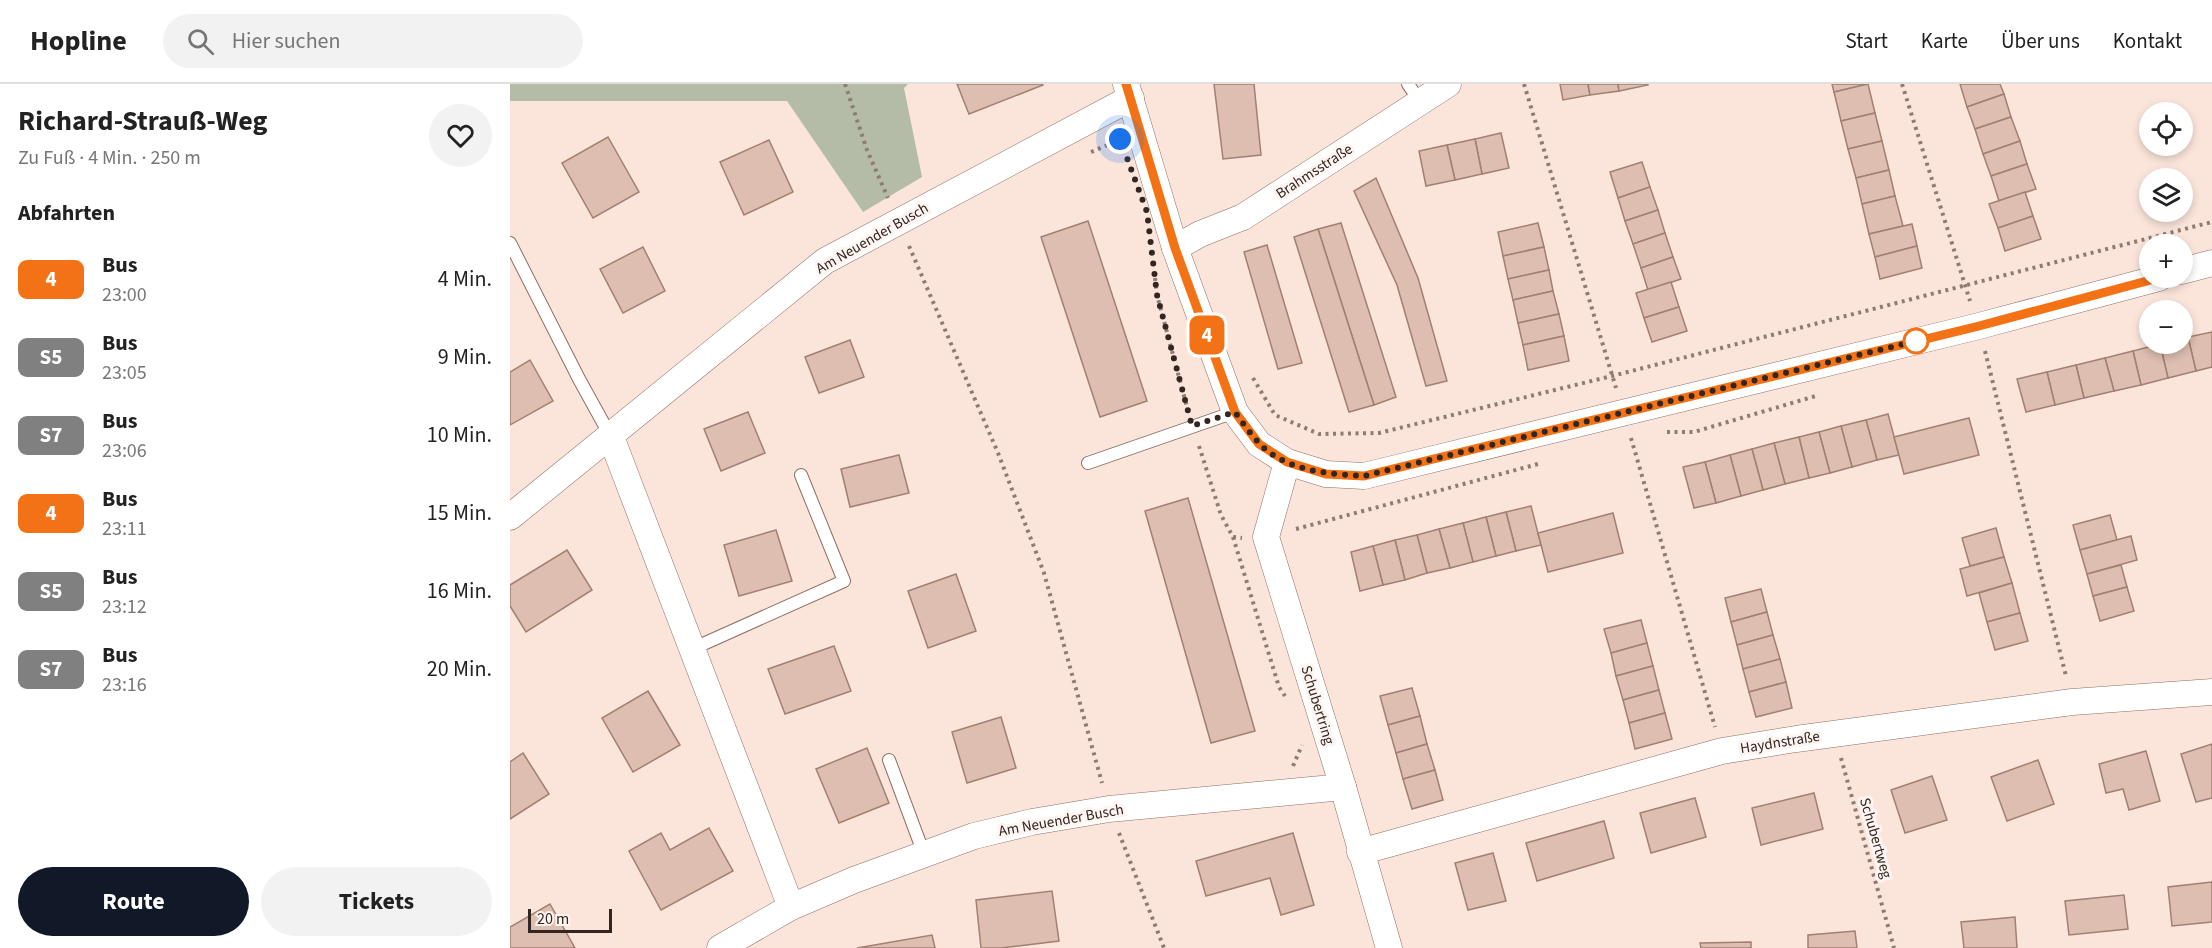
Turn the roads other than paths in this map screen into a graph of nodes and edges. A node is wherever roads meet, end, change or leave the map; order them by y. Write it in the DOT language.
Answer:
graph roads {
  1 [pos="1448,84"];
  2 [pos="1414,93"];
  3 [pos="1122,97"];
  4 [pos="510,243"];
  5 [pos="1175,248"];
  6 [pos="2212,263"];
  7 [pos="2193,268"];
  8 [pos="2139,283"];
  9 [pos="1235,412"];
  10 [pos="610,437"];
  11 [pos="1287,462"];
  12 [pos="1088,463"];
  13 [pos="801,475"];
  14 [pos="510,517"];
  15 [pos="692,649"];
  16 [pos="2212,692"];
  17 [pos="889,760"];
  18 [pos="1343,787"];
  19 [pos="1360,852"];
  20 [pos="924,854"];
  21 [pos="791,907"];
  22 [pos="720,948"];
  23 [pos="1389,948"];
  1 -- 2 [label="street, Brahmsstraße"];
  2 -- 5 [label="street, Brahmsstraße"];
  3 -- 5 [label="street"];
  3 -- 10 [label="street, Am Neuender Busch"];
  4 -- 10 [label="lane"];
  5 -- 9 [label="street"];
  6 -- 7 [label="street"];
  8 -- 11 [label="street"];
  9 -- 11 [label="street"];
  9 -- 12 [label="lane"];
  10 -- 14 [label="street, Am Neuender Busch"];
  10 -- 15 [label="street"];
  11 -- 18 [label="street, Schubertring"];
  13 -- 15 [label="lane"];
  15 -- 21 [label="street"];
  16 -- 19 [label="street, Haydnstraße"];
  17 -- 20 [label="lane"];
  18 -- 19 [label="street, Schubertring"];
  18 -- 20 [label="street, Am Neuender Busch"];
  19 -- 23 [label="street, Schubertring"];
  20 -- 21 [label="street, Am Neuender Busch"];
  21 -- 22 [label="street, Am Neuender Busch"];
}
